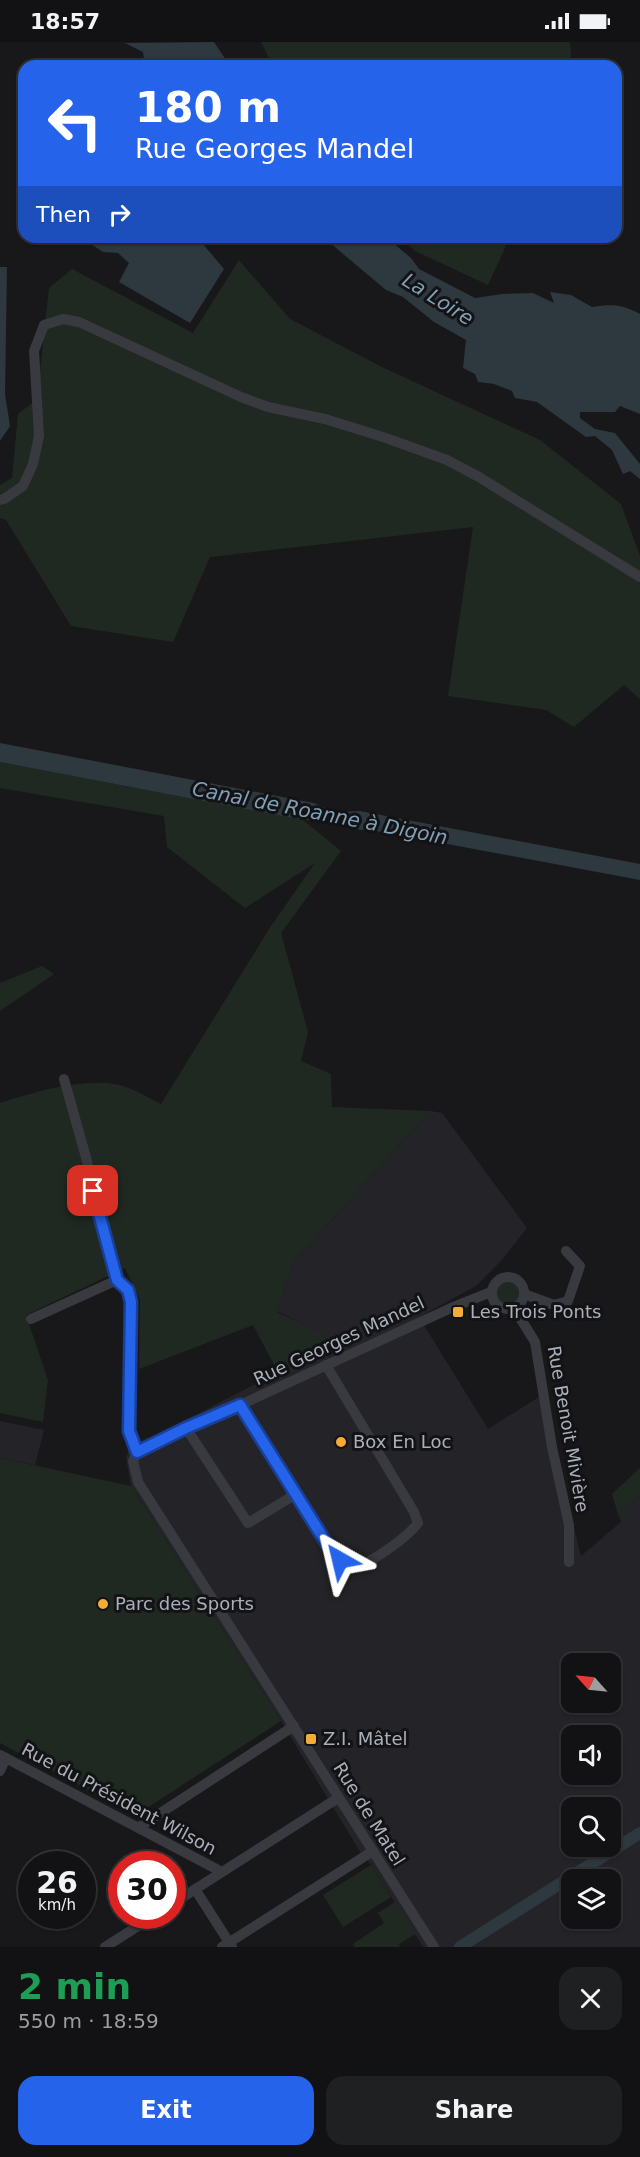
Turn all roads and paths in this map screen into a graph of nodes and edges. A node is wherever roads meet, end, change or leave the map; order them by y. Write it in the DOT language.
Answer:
graph roads {
  1 [pos="0,500"];
  2 [pos="640,577"];
  3 [pos="64,1079"];
  4 [pos="566,1251"];
  5 [pos="117,1280"];
  6 [pos="491,1292"];
  7 [pos="524,1294"];
  8 [pos="514,1308"];
  9 [pos="31,1319"];
  10 [pos="326,1365"];
  11 [pos="240,1405"];
  12 [pos="186,1428"];
  13 [pos="137,1452"];
  14 [pos="296,1494"];
  15 [pos="569,1562"];
  16 [pos="294,1726"];
  17 [pos="3,1756"];
  18 [pos="0,1771"];
  19 [pos="338,1798"];
  20 [pos="139,1827"];
  21 [pos="373,1851"];
  22 [pos="222,1872"];
  23 [pos="195,1890"];
  24 [pos="186,1895"];
  25 [pos="133,1929"];
  26 [pos="228,1946"];
  27 [pos="105,1947"];
  28 [pos="434,1947"];
  1 -- 2 [label="street"];
  3 -- 5 [label="street, Rue de Matel"];
  4 -- 7 [label="street"];
  5 -- 9 [label="street"];
  5 -- 13 [label="street, Rue de Matel"];
  6 -- 7 [label="street, Rue Georges Mandel"];
  6 -- 8 [label="street"];
  6 -- 10 [label="street, Rue Georges Mandel"];
  7 -- 8 [label="street"];
  8 -- 15 [label="street, Rue Benoit Mivière"];
  10 -- 11 [label="street, Rue Georges Mandel"];
  10 -- 14 [label="street"];
  11 -- 12 [label="street, Rue Georges Mandel"];
  11 -- 14 [label="street"];
  12 -- 13 [label="street, Rue Georges Mandel"];
  12 -- 14 [label="street"];
  13 -- 16 [label="street, Rue de Matel"];
  16 -- 19 [label="street, Rue de Matel"];
  16 -- 20 [label="street"];
  17 -- 18 [label="street"];
  17 -- 20 [label="street, Rue du Président Wilson"];
  19 -- 21 [label="street, Rue de Matel"];
  19 -- 22 [label="street"];
  20 -- 22 [label="street, Rue du Président Wilson"];
  21 -- 26 [label="street"];
  21 -- 28 [label="street, Rue de Matel"];
  22 -- 23 [label="street"];
  23 -- 24 [label="street"];
  23 -- 26 [label="street"];
  25 -- 27 [label="street"];
}
